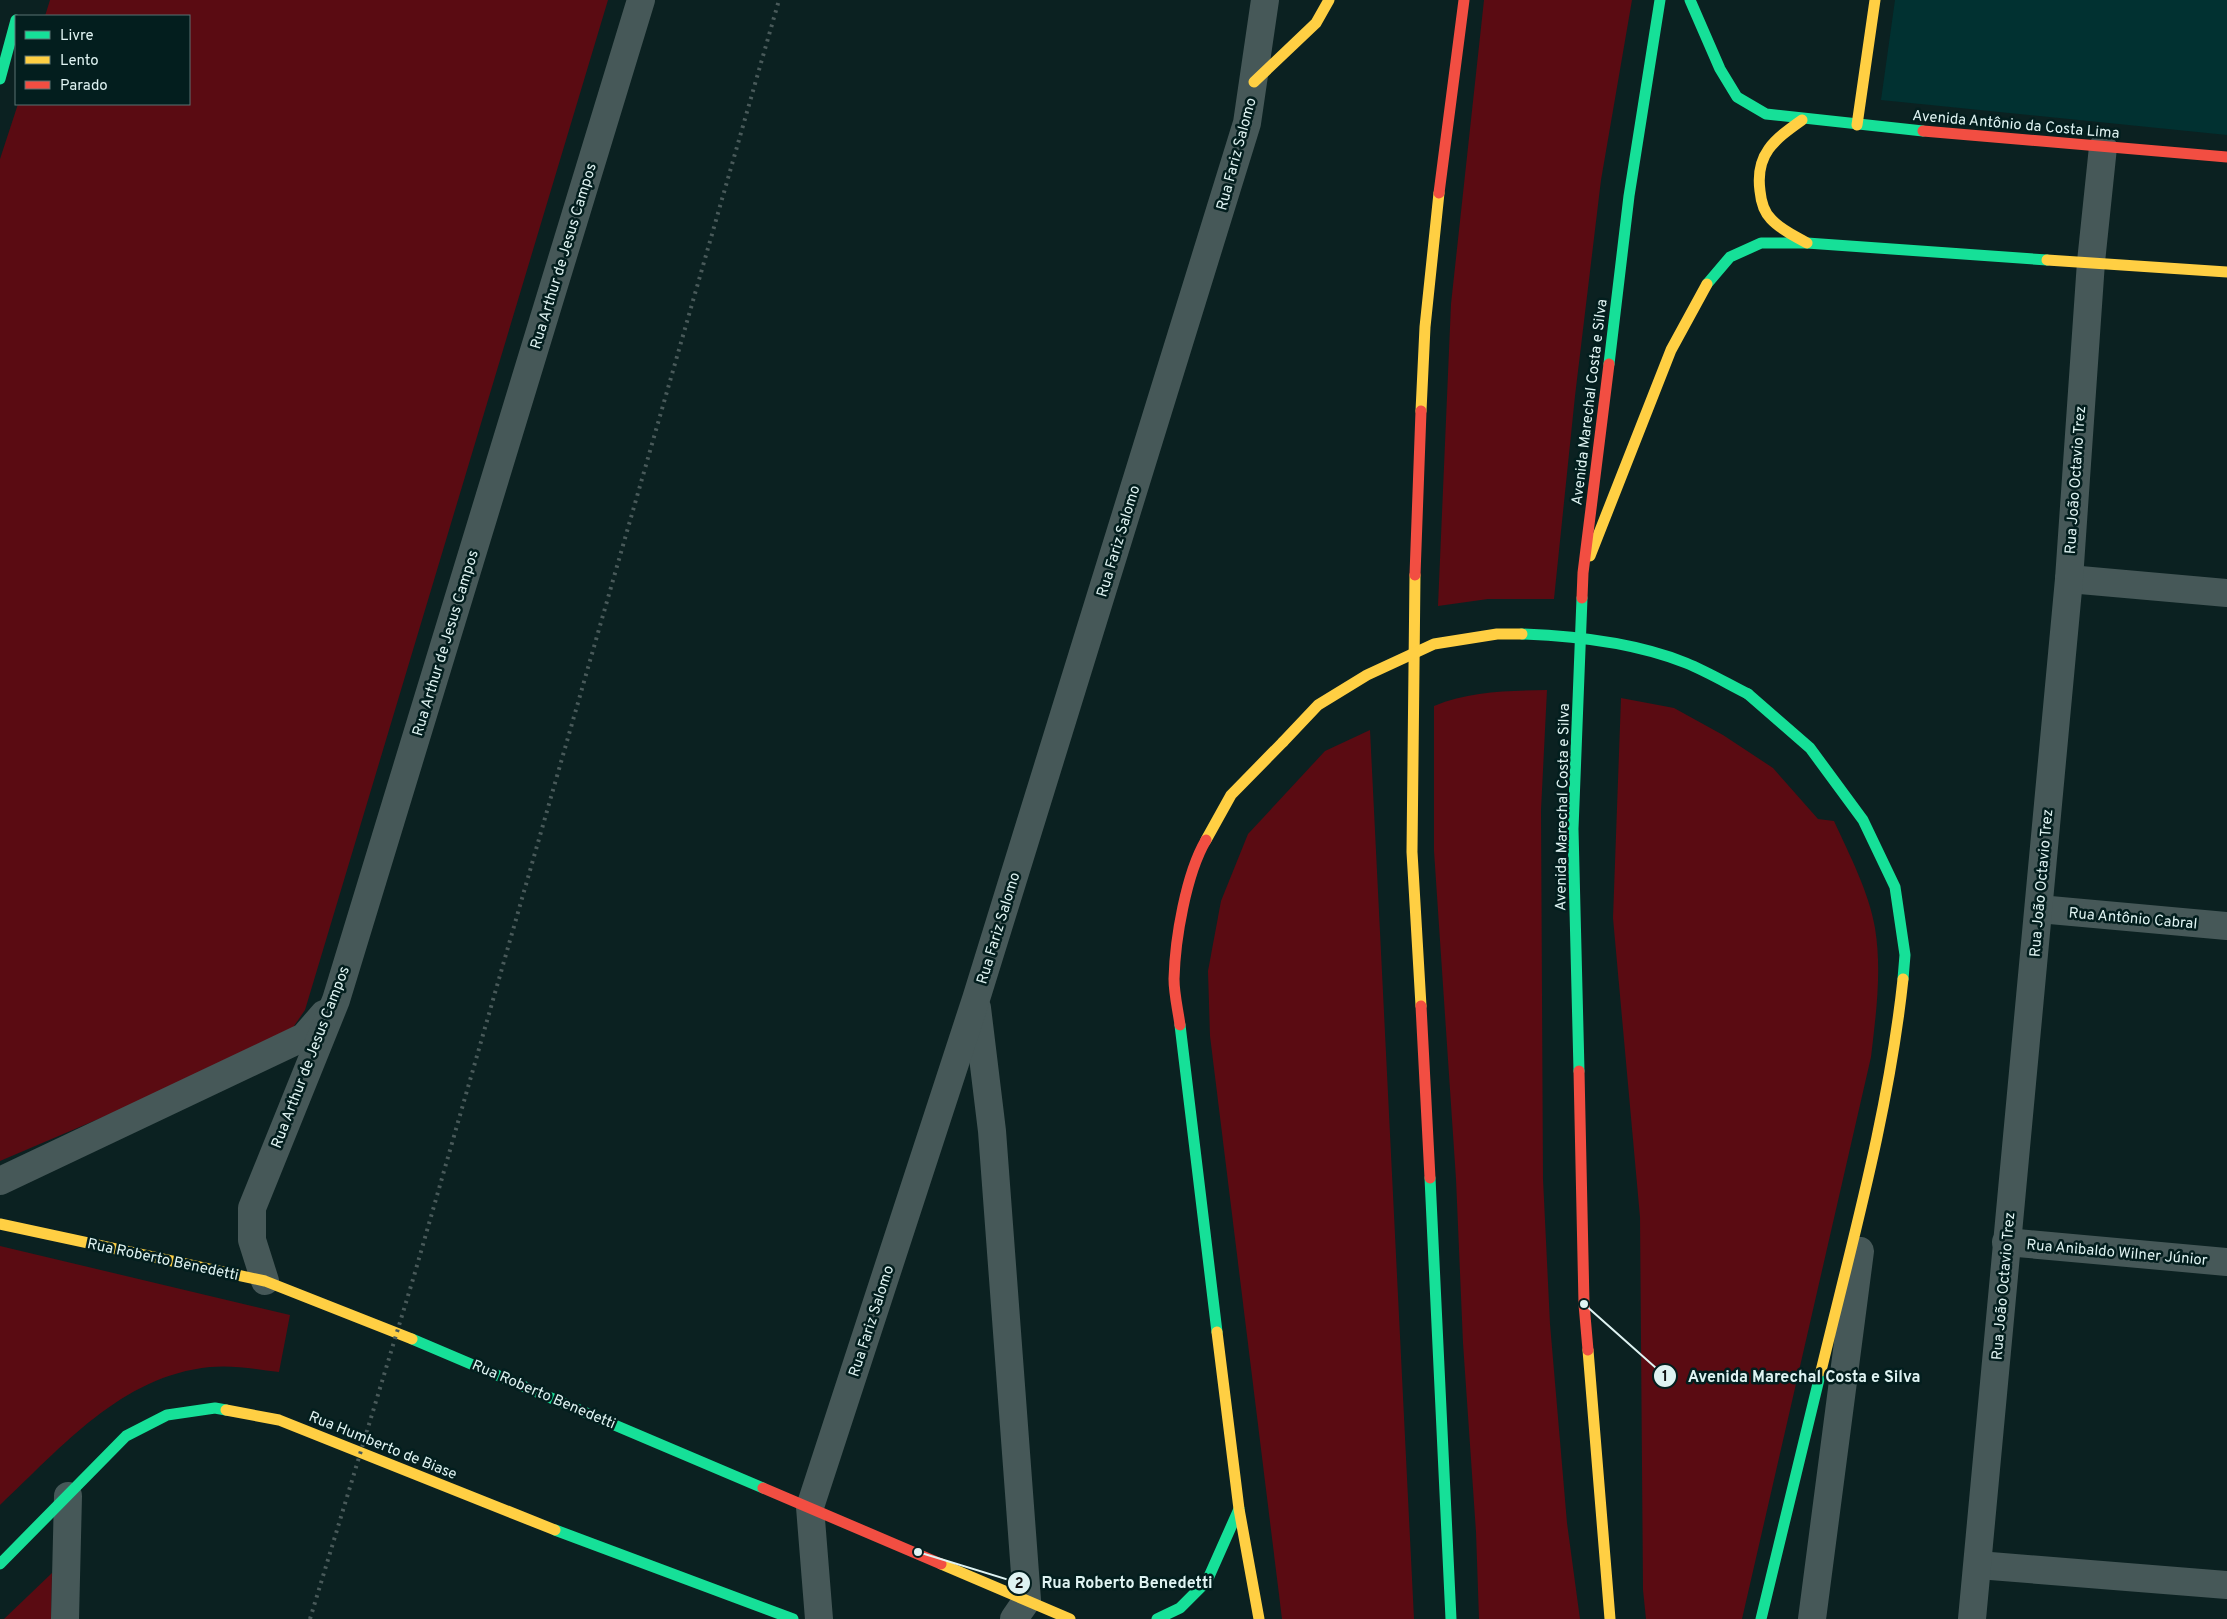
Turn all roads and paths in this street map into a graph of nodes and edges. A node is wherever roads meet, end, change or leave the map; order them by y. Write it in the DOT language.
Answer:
graph roads {
  1 [pos="641,0"];
  2 [pos="1265,0"];
  3 [pos="1328,0"];
  4 [pos="1464,0"];
  5 [pos="1660,0"];
  6 [pos="1690,0"];
  7 [pos="1875,0"];
  8 [pos="15,24"];
  9 [pos="0,79"];
  10 [pos="1254,82"];
  11 [pos="1802,120"];
  12 [pos="1857,125"];
  13 [pos="2103,146"];
  14 [pos="2227,157"];
  15 [pos="1807,243"];
  16 [pos="2091,262"];
  17 [pos="2227,272"];
  18 [pos="1583,573"];
  19 [pos="2068,579"];
  20 [pos="2227,594"];
  21 [pos="2039,909"];
  22 [pos="2227,926"];
  23 [pos="976,999"];
  24 [pos="336,1000"];
  25 [pos="1872,1157"];
  26 [pos="0,1181"];
  27 [pos="0,1224"];
  28 [pos="2006,1242"];
  29 [pos="2227,1262"];
  30 [pos="265,1281"];
  31 [pos="68,1496"];
  32 [pos="810,1507"];
  33 [pos="1239,1510"];
  34 [pos="0,1564"];
  35 [pos="1978,1565"];
  36 [pos="2227,1585"];
  37 [pos="1021,1610"];
  38 [pos="65,1619"];
  39 [pos="793,1619"];
  40 [pos="819,1619"];
  41 [pos="1070,1619"];
  42 [pos="1157,1619"];
  43 [pos="1259,1619"];
  44 [pos="1451,1619"];
  45 [pos="1610,1619"];
  46 [pos="1761,1619"];
  47 [pos="1812,1619"];
  48 [pos="1972,1619"];
  1 -- 24 [label="street, Rua Arthur de Jesus Campos"];
  2 -- 10 [label="street, Rua Fariz Salomo"];
  3 -- 10 [label="main road"];
  4 -- 44 [label="main road"];
  5 -- 18 [label="main road, Avenida Marechal Costa e Silva"];
  6 -- 11 [label="main road, Avenida Antônio da Costa Lima"];
  7 -- 12 [label="main road"];
  8 -- 9 [label="main road"];
  10 -- 23 [label="street, Rua Fariz Salomo"];
  11 -- 12 [label="main road, Avenida Antônio da Costa Lima"];
  11 -- 15 [label="main road"];
  12 -- 13 [label="main road, Avenida Antônio da Costa Lima"];
  13 -- 14 [label="main road, Avenida Antônio da Costa Lima"];
  13 -- 16 [label="street, Rua João Octavio Trez"];
  15 -- 16 [label="main road"];
  15 -- 18 [label="main road"];
  16 -- 17 [label="main road"];
  16 -- 19 [label="street, Rua João Octavio Trez"];
  18 -- 45 [label="main road, Avenida Marechal Costa e Silva"];
  19 -- 20 [label="street"];
  19 -- 21 [label="street, Rua João Octavio Trez"];
  21 -- 22 [label="street, Rua Antônio Cabral"];
  21 -- 28 [label="street, Rua João Octavio Trez"];
  23 -- 32 [label="street, Rua Fariz Salomo"];
  23 -- 37 [label="street, Rua Fariz Salomo"];
  24 -- 26 [label="street"];
  24 -- 30 [label="street, Rua Arthur de Jesus Campos"];
  25 -- 33 [label="main road, bridge"];
  25 -- 46 [label="main road"];
  25 -- 47 [label="street"];
  27 -- 30 [label="main road, Rua Roberto Benedetti"];
  28 -- 29 [label="street, Rua Anibaldo Wilner Júnior"];
  28 -- 35 [label="street, Rua João Octavio Trez"];
  30 -- 32 [label="main road, Rua Roberto Benedetti"];
  31 -- 34 [label="main road, Rua Humberto de Biase"];
  31 -- 38 [label="street"];
  31 -- 39 [label="main road, Rua Humberto de Biase"];
  32 -- 37 [label="main road, Rua Roberto Benedetti"];
  32 -- 40 [label="street, Rua Fariz Salomo"];
  33 -- 42 [label="main road"];
  33 -- 43 [label="main road"];
  35 -- 36 [label="street"];
  35 -- 48 [label="street, Rua João Octavio Trez"];
  37 -- 41 [label="main road, Rua Roberto Benedetti"];
}
